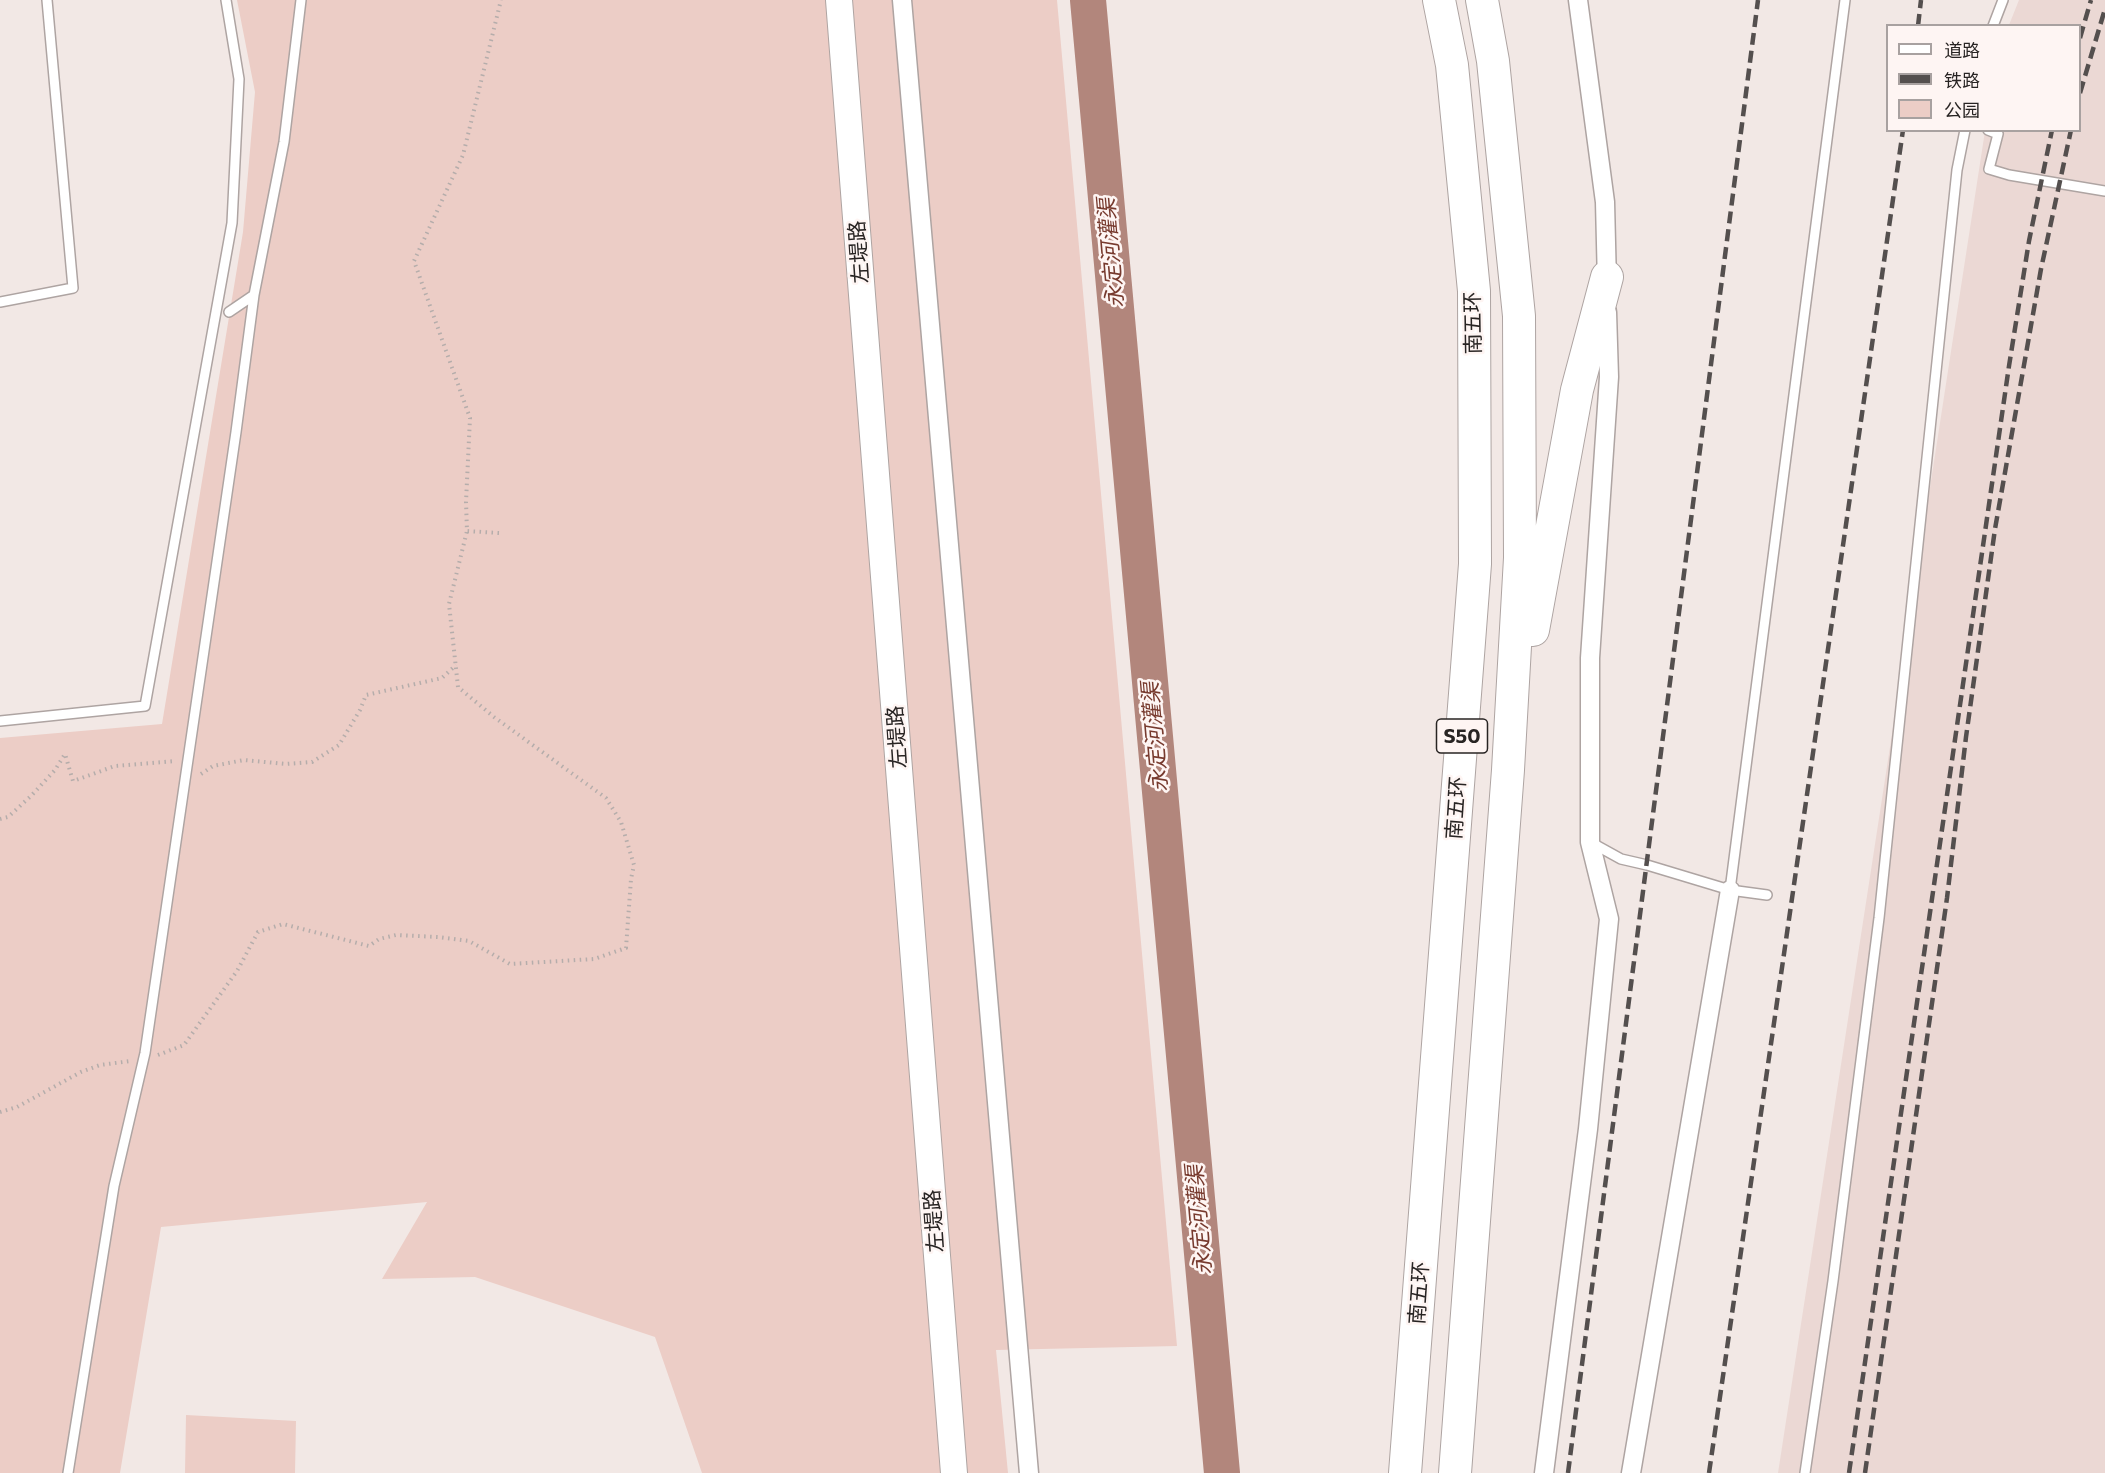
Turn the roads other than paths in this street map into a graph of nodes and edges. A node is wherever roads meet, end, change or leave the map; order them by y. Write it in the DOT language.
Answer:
graph roads {
  1 [pos="47,0"];
  2 [pos="225,0"];
  3 [pos="301,0"];
  4 [pos="839,0"];
  5 [pos="902,0"];
  6 [pos="1439,0"];
  7 [pos="1482,0"];
  8 [pos="1578,0"];
  9 [pos="1845,0"];
  10 [pos="2003,0"];
  11 [pos="1994,24"];
  12 [pos="1965,132"];
  13 [pos="1993,132"];
  14 [pos="2105,191"];
  15 [pos="1607,277"];
  16 [pos="254,296"];
  17 [pos="0,302"];
  18 [pos="229,312"];
  19 [pos="0,721"];
  20 [pos="1508,770"];
  21 [pos="1590,842"];
  22 [pos="1730,890"];
  23 [pos="1767,895"];
  24 [pos="68,1473"];
  25 [pos="954,1473"];
  26 [pos="1029,1473"];
  27 [pos="1405,1473"];
  28 [pos="1455,1473"];
  29 [pos="1544,1473"];
  30 [pos="1631,1473"];
  31 [pos="1805,1473"];
  1 -- 17 [label="lane"];
  2 -- 19 [label="lane"];
  3 -- 16 [label="lane"];
  4 -- 25 [label="main road, 左堤路"];
  5 -- 26 [label="street"];
  6 -- 27 [label="highway, 南五环 / S50"];
  7 -- 20 [label="highway, 南五环 / S50"];
  8 -- 15 [label="street"];
  9 -- 22 [label="lane"];
  10 -- 11 [label="lane"];
  12 -- 31 [label="lane"];
  13 -- 14 [label="lane"];
  15 -- 20 [label="highway"];
  15 -- 21 [label="street"];
  16 -- 18 [label="lane"];
  16 -- 24 [label="lane"];
  20 -- 28 [label="highway, 南五环 / S50"];
  21 -- 22 [label="lane"];
  21 -- 29 [label="street"];
  22 -- 23 [label="lane"];
  22 -- 30 [label="street"];
}
